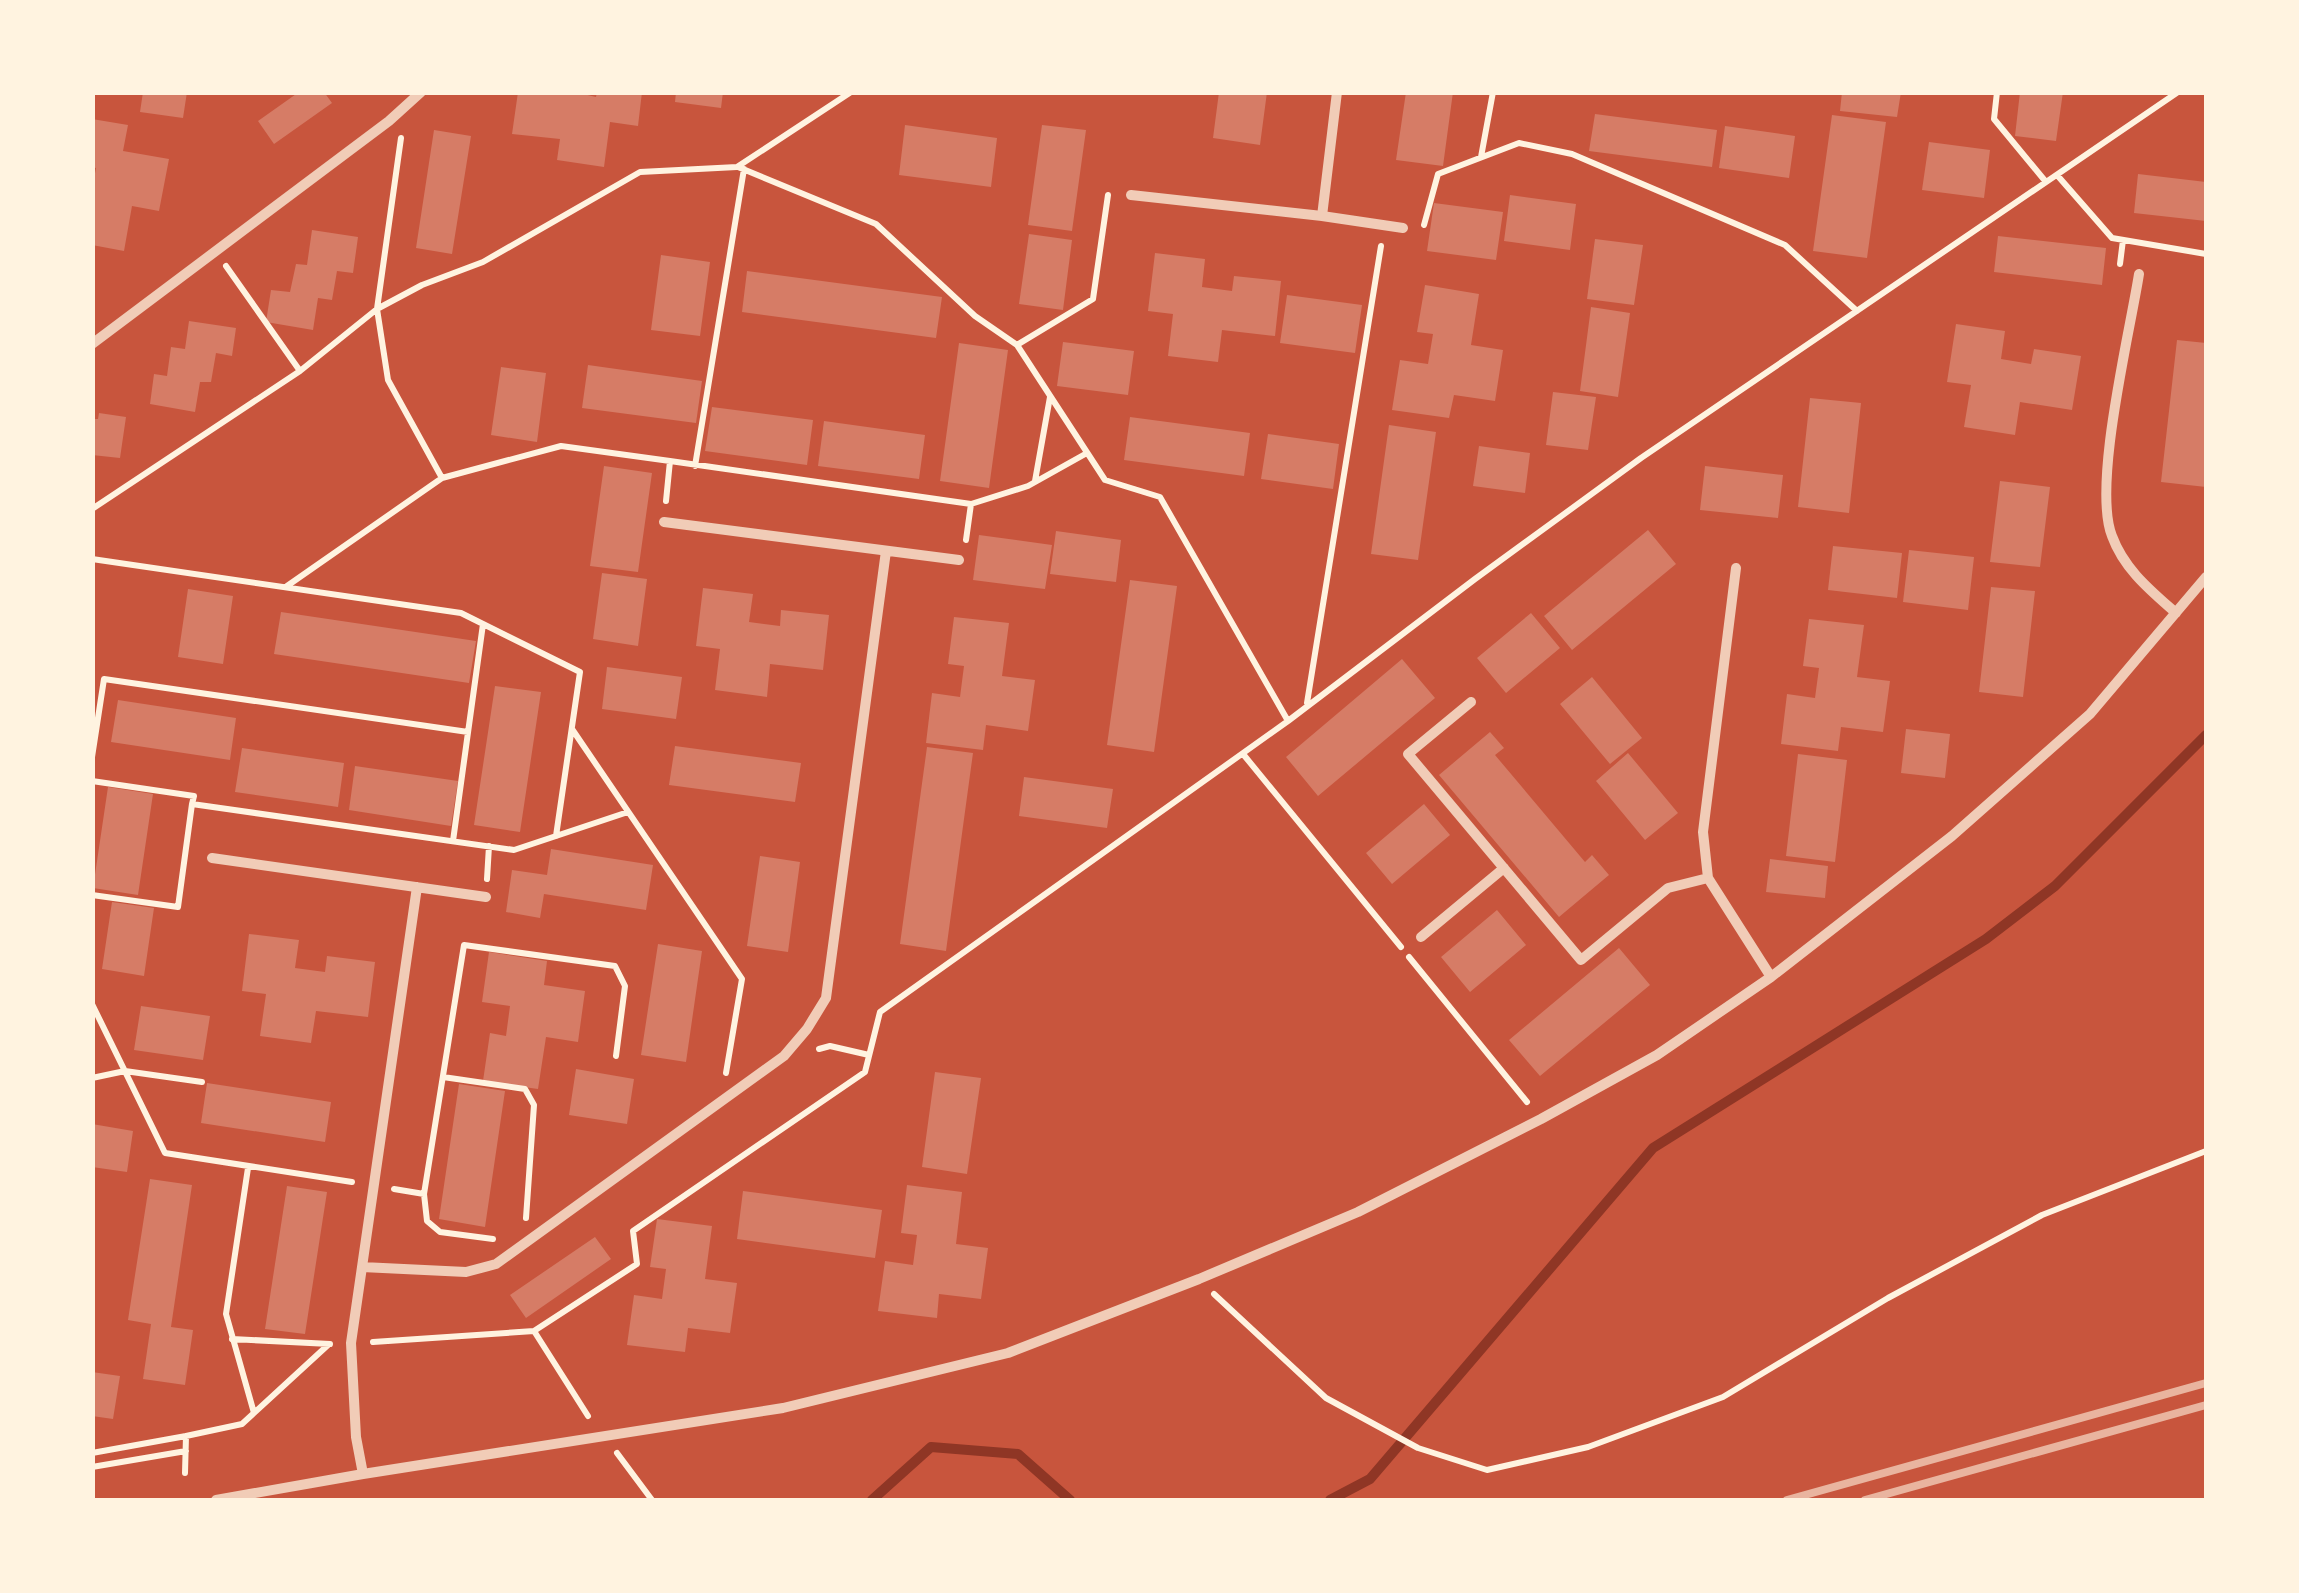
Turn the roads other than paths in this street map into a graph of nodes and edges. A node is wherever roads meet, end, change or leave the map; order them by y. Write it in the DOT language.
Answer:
graph roads {
  1 [pos="422,92"];
  2 [pos="1337,92"];
  3 [pos="1131,195"];
  4 [pos="1322,216"];
  5 [pos="1403,228"];
  6 [pos="2140,274"];
  7 [pos="92,344"];
  8 [pos="664,522"];
  9 [pos="886,551"];
  10 [pos="959,560"];
  11 [pos="1736,568"];
  12 [pos="2206,577"];
  13 [pos="2176,613"];
  14 [pos="1471,702"];
  15 [pos="212,858"];
  16 [pos="1504,868"];
  17 [pos="1708,878"];
  18 [pos="417,887"];
  19 [pos="486,896"];
  20 [pos="1421,937"];
  21 [pos="1771,977"];
  22 [pos="362,1267"];
  23 [pos="363,1474"];
  24 [pos="216,1500"];
  1 -- 7 [label="street"];
  2 -- 4 [label="street"];
  3 -- 4 [label="street"];
  4 -- 5 [label="street"];
  6 -- 13 [label="street"];
  8 -- 9 [label="street"];
  9 -- 10 [label="street"];
  9 -- 22 [label="street"];
  11 -- 17 [label="street"];
  12 -- 13 [label="street"];
  13 -- 21 [label="street"];
  14 -- 16 [label="street"];
  15 -- 18 [label="street"];
  16 -- 17 [label="street"];
  16 -- 20 [label="street"];
  17 -- 21 [label="street"];
  18 -- 19 [label="street"];
  18 -- 22 [label="street"];
  21 -- 23 [label="street"];
  22 -- 23 [label="street"];
  23 -- 24 [label="street"];
}
